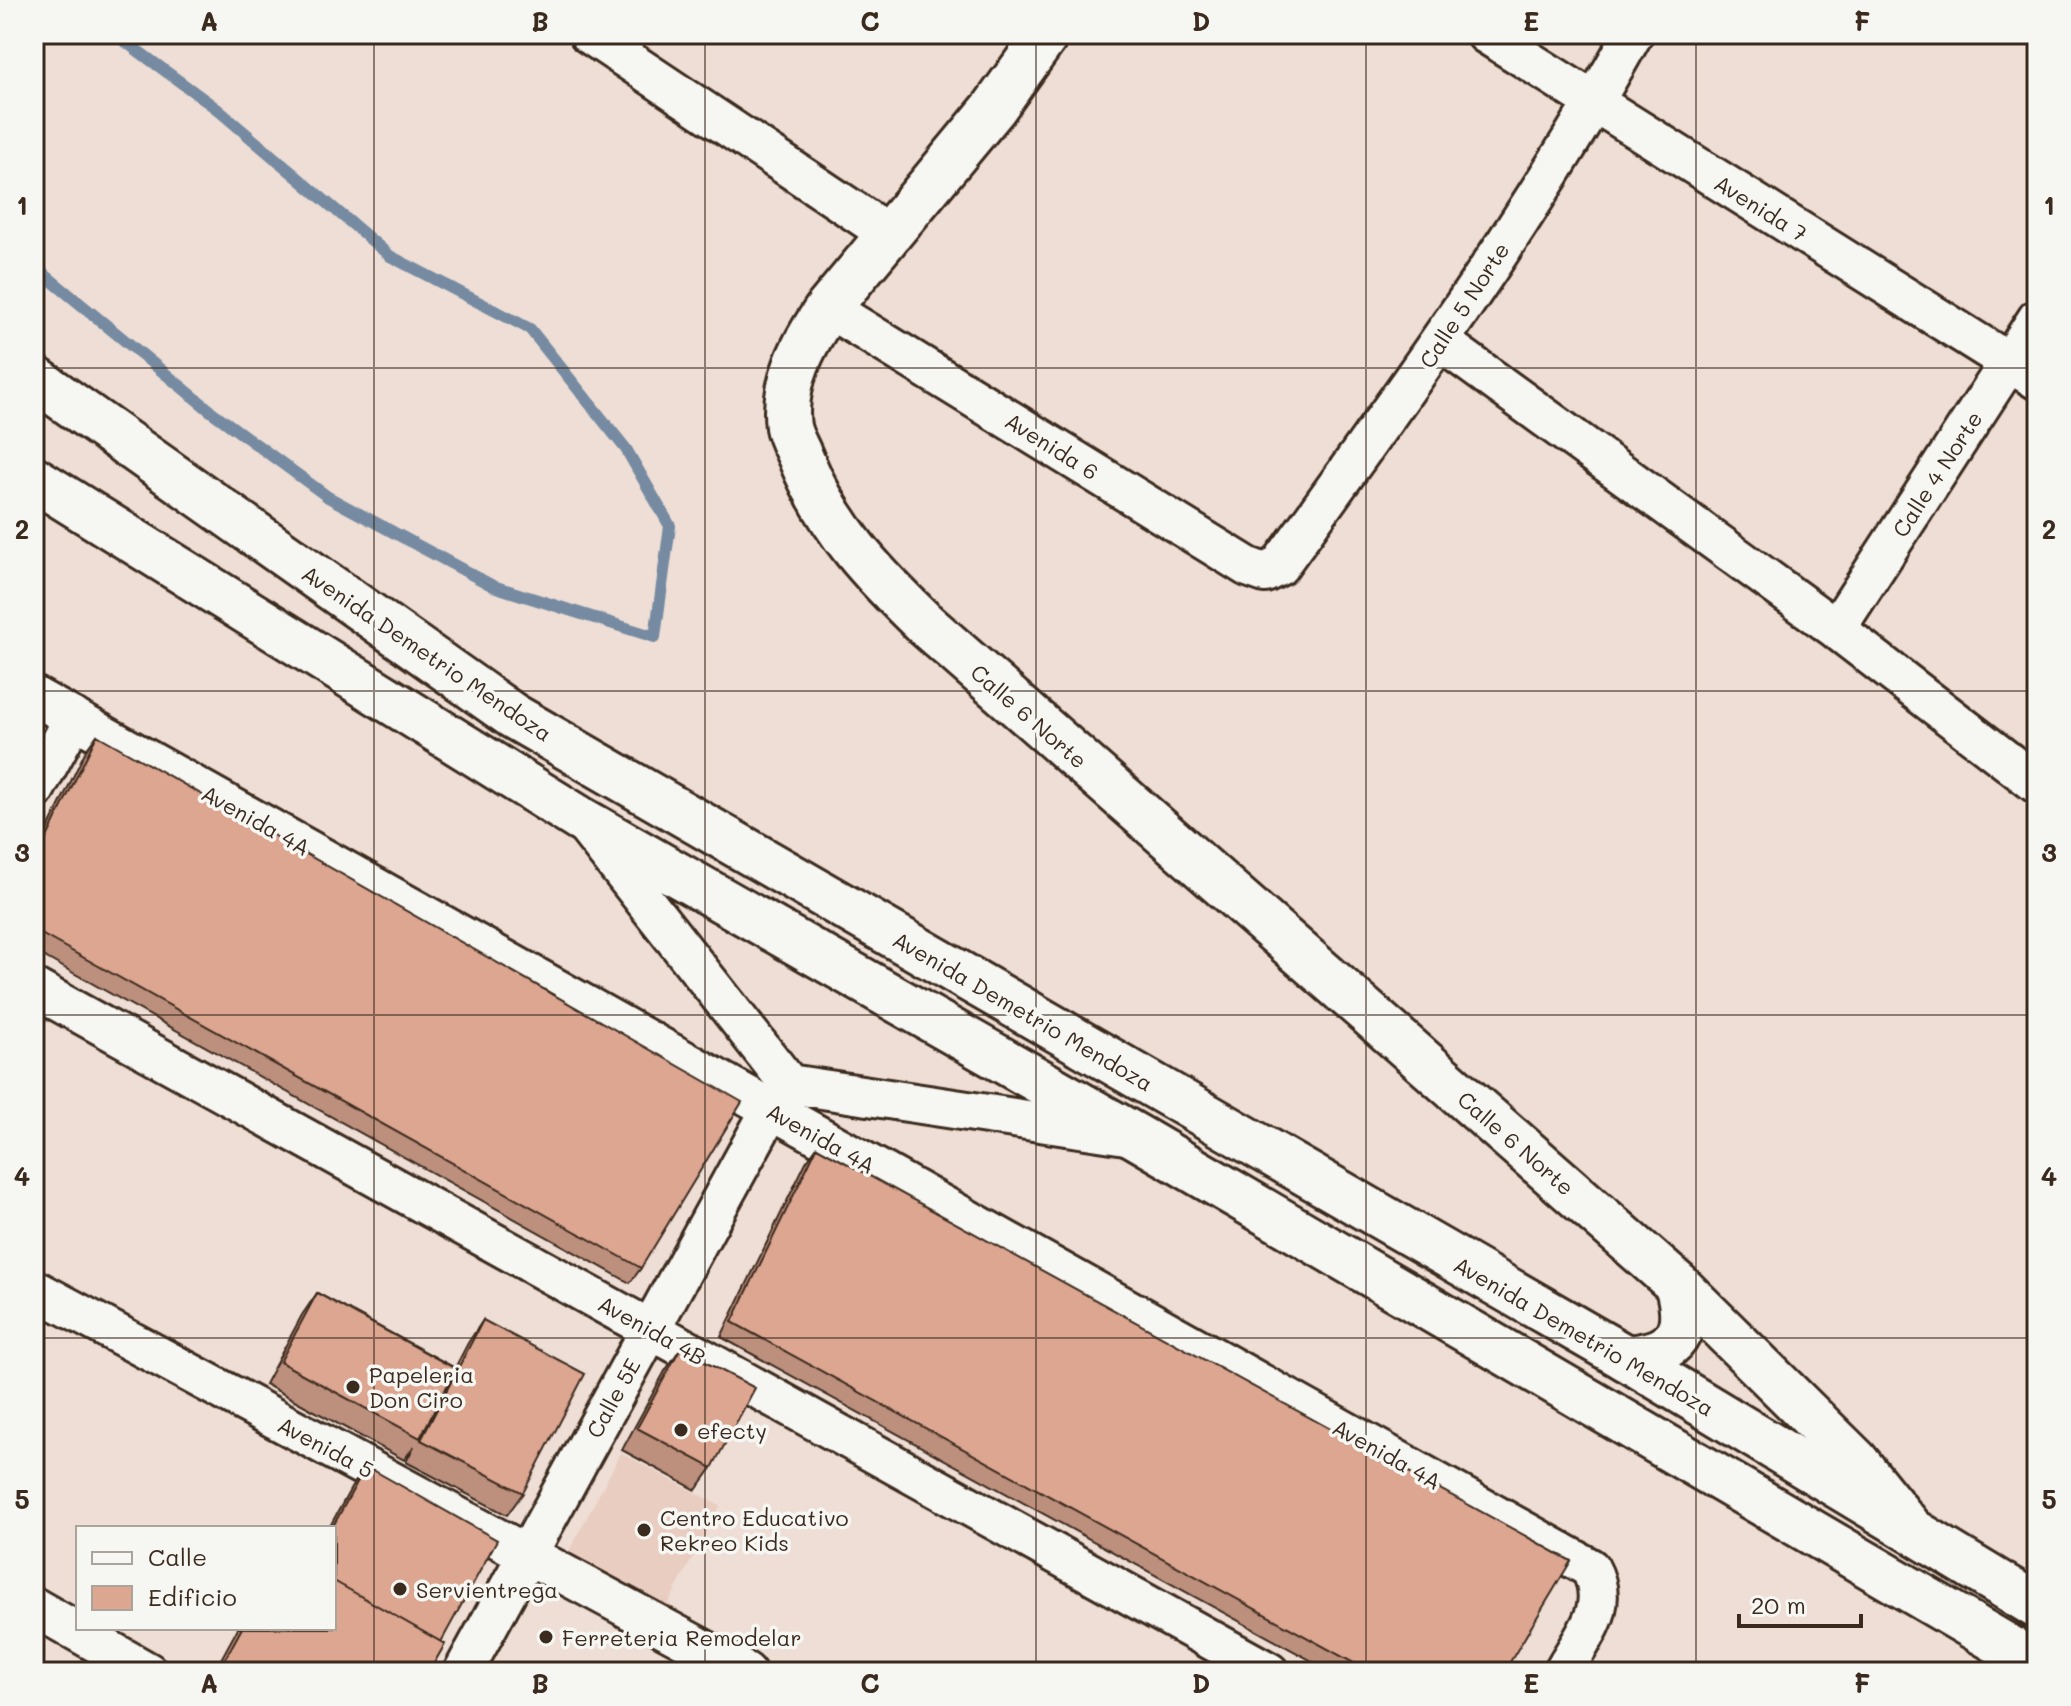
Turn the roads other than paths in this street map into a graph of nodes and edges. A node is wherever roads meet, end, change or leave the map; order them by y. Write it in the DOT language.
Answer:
graph roads {
  1 [pos="589,34"];
  2 [pos="1047,34"];
  3 [pos="1486,34"];
  4 [pos="1633,34"];
  5 [pos="1594,104"];
  6 [pos="890,235"];
  7 [pos="828,308"];
  8 [pos="2037,319"];
  9 [pos="1441,342"];
  10 [pos="2023,371"];
  11 [pos="34,378"];
  12 [pos="34,479"];
  13 [pos="1279,566"];
  14 [pos="1836,629"];
  15 [pos="34,696"];
  16 [pos="74,718"];
  17 [pos="2037,784"];
  18 [pos="34,791"];
  19 [pos="580,819"];
  20 [pos="34,988"];
  21 [pos="780,1096"];
  22 [pos="1137,1137"];
  23 [pos="1677,1284"];
  24 [pos="34,1289"];
  25 [pos="650,1329"];
  26 [pos="1626,1358"];
  27 [pos="1917,1536"];
  28 [pos="527,1554"];
  29 [pos="2037,1606"];
  30 [pos="34,1607"];
  31 [pos="2037,1664"];
  32 [pos="148,1672"];
  33 [pos="463,1672"];
  34 [pos="746,1672"];
  35 [pos="1269,1672"];
  36 [pos="1563,1672"];
  1 -- 6 [label="street"];
  2 -- 6 [label="main road, Calle 6 Norte"];
  3 -- 5 [label="street, Avenida 7"];
  4 -- 5 [label="street, Calle 5 Norte"];
  5 -- 9 [label="street, Calle 5 Norte"];
  5 -- 10 [label="street, Avenida 7"];
  6 -- 7 [label="main road, Calle 6 Norte"];
  7 -- 13 [label="street, Avenida 6"];
  7 -- 23 [label="main road, Calle 6 Norte"];
  8 -- 10 [label="street, Calle 4 Norte"];
  9 -- 13 [label="street, Calle 5 Norte"];
  9 -- 14 [label="street"];
  10 -- 14 [label="street, Calle 4 Norte"];
  11 -- 26 [label="main road, Avenida Demetrio Mendoza"];
  12 -- 19 [label="main road"];
  14 -- 17 [label="street"];
  15 -- 16 [label="street, Avenida 4A"];
  16 -- 18 [label="street"];
  16 -- 21 [label="street, Avenida 4A"];
  19 -- 21 [label="street"];
  19 -- 22 [label="main road"];
  20 -- 25 [label="street, Avenida 4B"];
  21 -- 22 [label="street"];
  21 -- 25 [label="street, Calle 5E"];
  21 -- 36 [label="street, Avenida 4A"];
  22 -- 31 [label="main road"];
  23 -- 26 [label="main road"];
  23 -- 27 [label="main road, Calle 6 Norte"];
  24 -- 28 [label="street, Avenida 5"];
  25 -- 28 [label="street, Calle 5E"];
  25 -- 35 [label="street, Avenida 4B"];
  26 -- 27 [label="main road, Avenida Demetrio Mendoza"];
  27 -- 29 [label="main road, Avenida Demetrio Mendoza"];
  28 -- 33 [label="street, Calle 5E"];
  28 -- 34 [label="street, Avenida 5"];
  30 -- 32 [label="street"];
}
